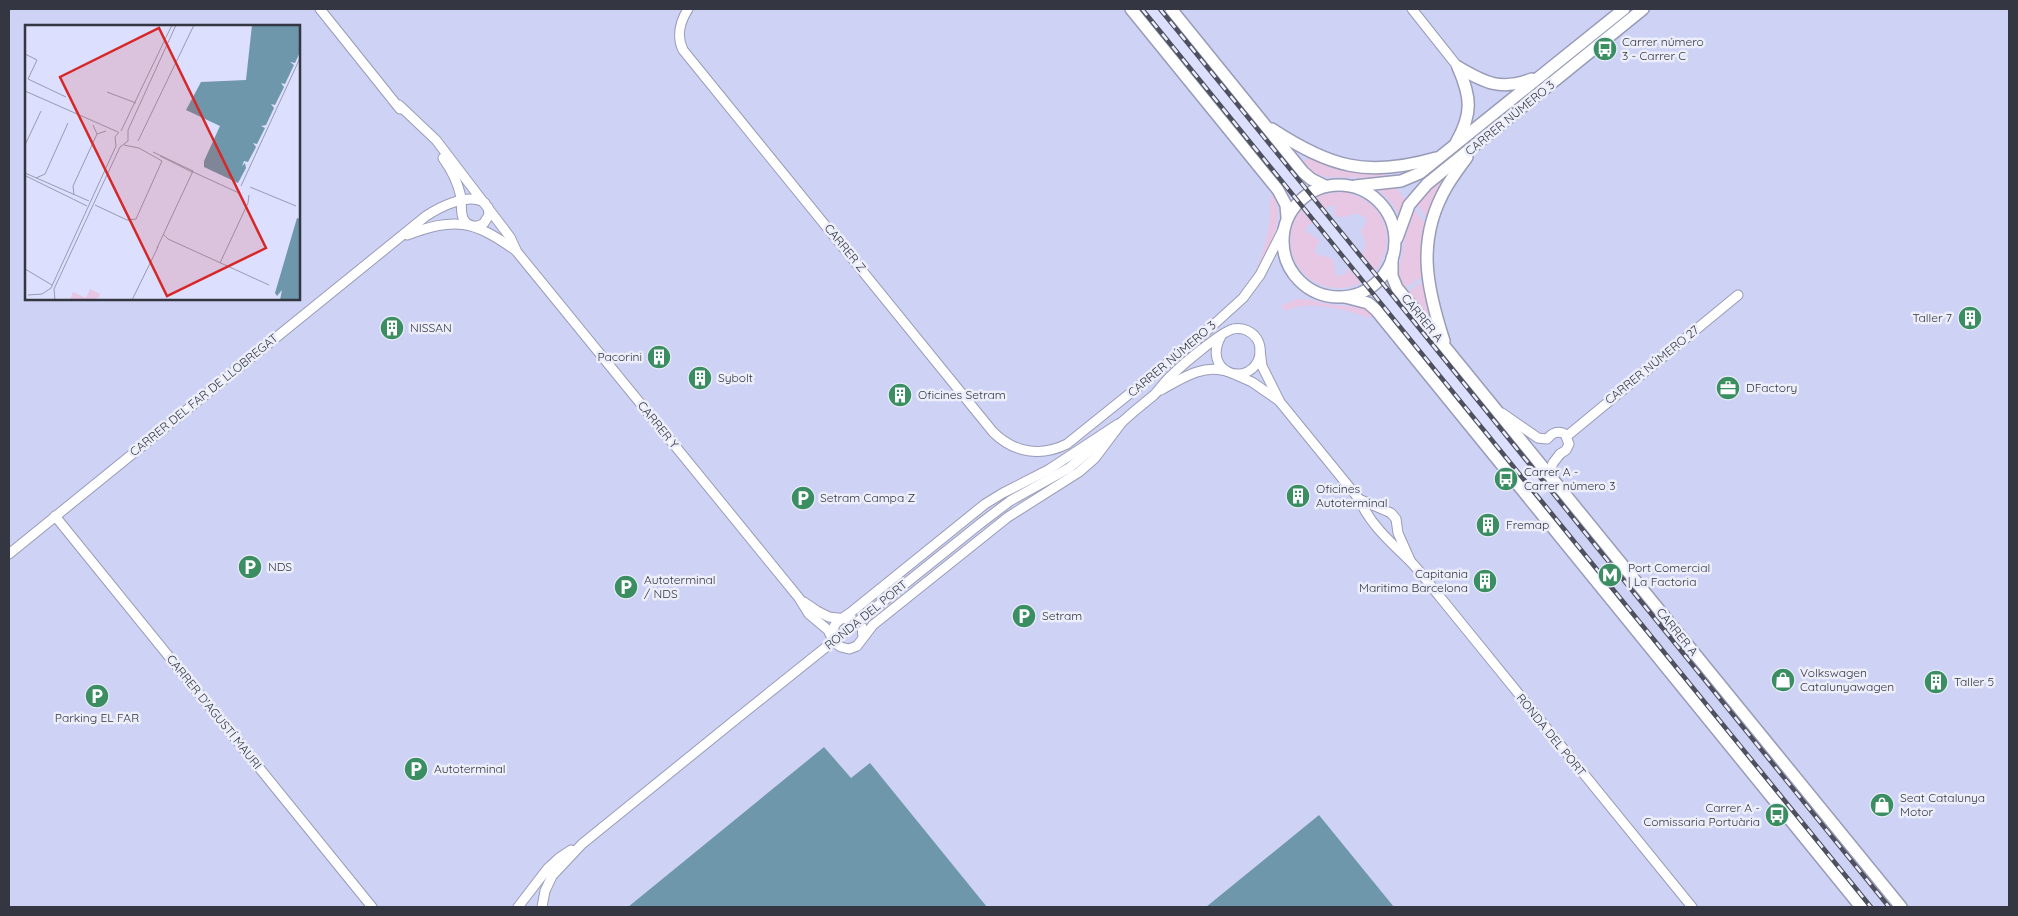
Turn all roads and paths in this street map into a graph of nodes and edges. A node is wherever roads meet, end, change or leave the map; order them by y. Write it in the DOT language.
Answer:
graph roads {
  1 [pos="320,9"];
  2 [pos="688,9"];
  3 [pos="1131,9"];
  4 [pos="1171,9"];
  5 [pos="1412,9"];
  6 [pos="1624,9"];
  7 [pos="1643,9"];
  8 [pos="1458,67"];
  9 [pos="1543,75"];
  10 [pos="399,105"];
  11 [pos="1263,122"];
  12 [pos="1454,147"];
  13 [pos="1471,150"];
  14 [pos="1442,156"];
  15 [pos="1325,186"];
  16 [pos="1350,186"];
  17 [pos="486,205"];
  18 [pos="461,206"];
  19 [pos="1286,220"];
  20 [pos="471,226"];
  21 [pos="400,237"];
  22 [pos="1395,242"];
  23 [pos="517,252"];
  24 [pos="1392,258"];
  25 [pos="1738,295"];
  26 [pos="1345,297"];
  27 [pos="1221,336"];
  28 [pos="1446,348"];
  29 [pos="1260,350"];
  30 [pos="1230,372"];
  31 [pos="1155,394"];
  32 [pos="1280,402"];
  33 [pos="1496,409"];
  34 [pos="1122,422"];
  35 [pos="1567,436"];
  36 [pos="1024,451"];
  37 [pos="1549,473"];
  38 [pos="1359,499"];
  39 [pos="55,516"];
  40 [pos="9,554"];
  41 [pos="1411,562"];
  42 [pos="799,598"];
  43 [pos="844,618"];
  44 [pos="833,638"];
  45 [pos="862,640"];
  46 [pos="582,844"];
  47 [pos="372,907"];
  48 [pos="518,907"];
  49 [pos="542,907"];
  50 [pos="1692,907"];
  51 [pos="1861,907"];
  52 [pos="1901,907"];
  1 -- 10 [label="street"];
  2 -- 36 [label="street, CARRER Z"];
  3 -- 19 [label="main road"];
  4 -- 11 [label="main road"];
  5 -- 8 [label="street"];
  6 -- 9 [label="main road, CARRER NÚMERO 3"];
  7 -- 13 [label="main road, CARRER NÚMERO 3"];
  8 -- 9 [label="main road"];
  8 -- 12 [label="main road"];
  9 -- 12 [label="main road, CARRER NÚMERO 3"];
  10 -- 17 [label="street"];
  10 -- 18 [label="street"];
  11 -- 14 [label="main road"];
  11 -- 15 [label="main road"];
  12 -- 14 [label="main road, CARRER NÚMERO 3"];
  13 -- 22 [label="main road, CARRER NÚMERO 3"];
  13 -- 28 [label="main road"];
  14 -- 16 [label="main road, CARRER NÚMERO 3"];
  15 -- 16 [label="main road"];
  15 -- 19 [label="main road"];
  16 -- 22 [label="main road"];
  17 -- 18 [label="street"];
  17 -- 20 [label="street"];
  17 -- 23 [label="street"];
  18 -- 20 [label="street"];
  18 -- 21 [label="street, CARRER DEL FAR DE LLOBREGAT"];
  19 -- 26 [label="main road"];
  19 -- 36 [label="street, CARRER NÚMERO 3"];
  20 -- 21 [label="street"];
  20 -- 23 [label="street"];
  21 -- 39 [label="street, CARRER DEL FAR DE LLOBREGAT"];
  22 -- 24 [label="main road"];
  23 -- 42 [label="street, CARRER Y"];
  24 -- 26 [label="main road"];
  24 -- 28 [label="main road, CARRER A"];
  25 -- 35 [label="street, CARRER NÚMERO 27"];
  26 -- 51 [label="main road"];
  27 -- 29 [label="street"];
  27 -- 30 [label="street"];
  27 -- 31 [label="street"];
  28 -- 33 [label="main road, CARRER A"];
  29 -- 30 [label="street"];
  29 -- 32 [label="street"];
  30 -- 31 [label="street, CARRER NÚMERO 3"];
  30 -- 32 [label="street"];
  31 -- 34 [label="street, RONDA DEL PORT"];
  32 -- 38 [label="street, RONDA DEL PORT"];
  33 -- 35 [label="street"];
  33 -- 37 [label="main road, CARRER A"];
  34 -- 43 [label="street"];
  34 -- 45 [label="street"];
  34 -- 46 [label="street, RONDA DEL PORT, bridge"];
  35 -- 37 [label="street"];
  37 -- 52 [label="main road, CARRER A"];
  38 -- 41 [label="street, RONDA DEL PORT"];
  38 -- 41 [label="street, RONDA DEL PORT"];
  39 -- 40 [label="street, CARRER DEL FAR DE LLOBREGAT"];
  39 -- 47 [label="street, CARRER D'AGUSTÍ MAURI"];
  41 -- 50 [label="street, RONDA DEL PORT"];
  42 -- 43 [label="street"];
  42 -- 44 [label="street"];
  43 -- 44 [label="street"];
  43 -- 45 [label="street"];
  44 -- 45 [label="street"];
  46 -- 48 [label="street"];
  46 -- 49 [label="street"];
}
